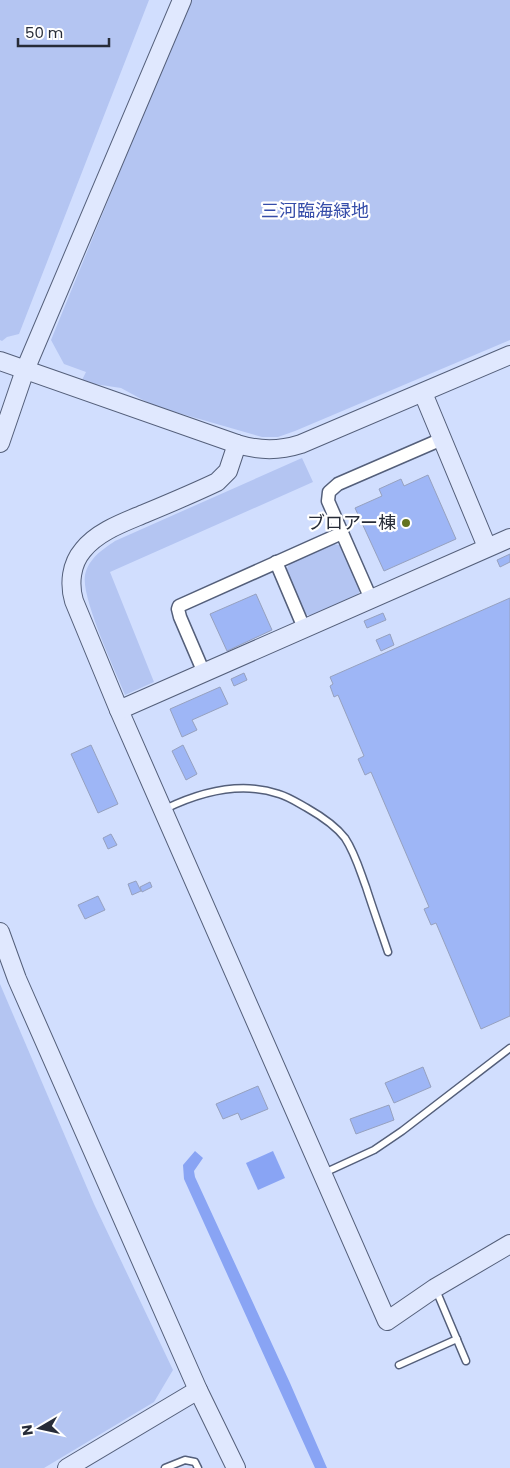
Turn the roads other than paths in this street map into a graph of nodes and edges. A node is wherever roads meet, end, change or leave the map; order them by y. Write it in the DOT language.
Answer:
graph roads {
  1 [pos="182,0"];
  2 [pos="510,355"];
  3 [pos="0,361"];
  4 [pos="25,370"];
  5 [pos="423,393"];
  6 [pos="442,439"];
  7 [pos="0,443"];
  8 [pos="237,444"];
  9 [pos="342,533"];
  10 [pos="510,538"];
  11 [pos="487,547"];
  12 [pos="276,562"];
  13 [pos="371,598"];
  14 [pos="304,628"];
  15 [pos="204,672"];
  16 [pos="120,710"];
  17 [pos="163,810"];
  18 [pos="0,932"];
  19 [pos="388,952"];
  20 [pos="510,1048"];
  21 [pos="323,1174"];
  22 [pos="510,1244"];
  23 [pos="435,1288"];
  24 [pos="457,1339"];
  25 [pos="466,1361"];
  26 [pos="399,1365"];
  27 [pos="198,1390"];
  28 [pos="78,1464"];
  29 [pos="165,1468"];
  30 [pos="198,1468"];
  31 [pos="236,1468"];
  1 -- 4 [label="street"];
  2 -- 5 [label="street"];
  3 -- 4 [label="street"];
  4 -- 7 [label="street"];
  4 -- 8 [label="street"];
  5 -- 6 [label="street"];
  5 -- 8 [label="street"];
  6 -- 9 [label="street"];
  6 -- 11 [label="street"];
  8 -- 16 [label="street"];
  9 -- 12 [label="street"];
  9 -- 13 [label="street"];
  10 -- 11 [label="street"];
  11 -- 13 [label="street"];
  12 -- 14 [label="street"];
  12 -- 15 [label="street"];
  13 -- 14 [label="street"];
  14 -- 15 [label="street"];
  15 -- 16 [label="street"];
  16 -- 17 [label="street"];
  17 -- 19 [label="lane"];
  17 -- 21 [label="street"];
  18 -- 27 [label="street"];
  20 -- 21 [label="lane"];
  21 -- 23 [label="street"];
  22 -- 23 [label="street"];
  23 -- 24 [label="lane"];
  24 -- 25 [label="lane"];
  24 -- 26 [label="lane"];
  27 -- 28 [label="street"];
  27 -- 31 [label="street"];
  29 -- 30 [label="lane"];
}
